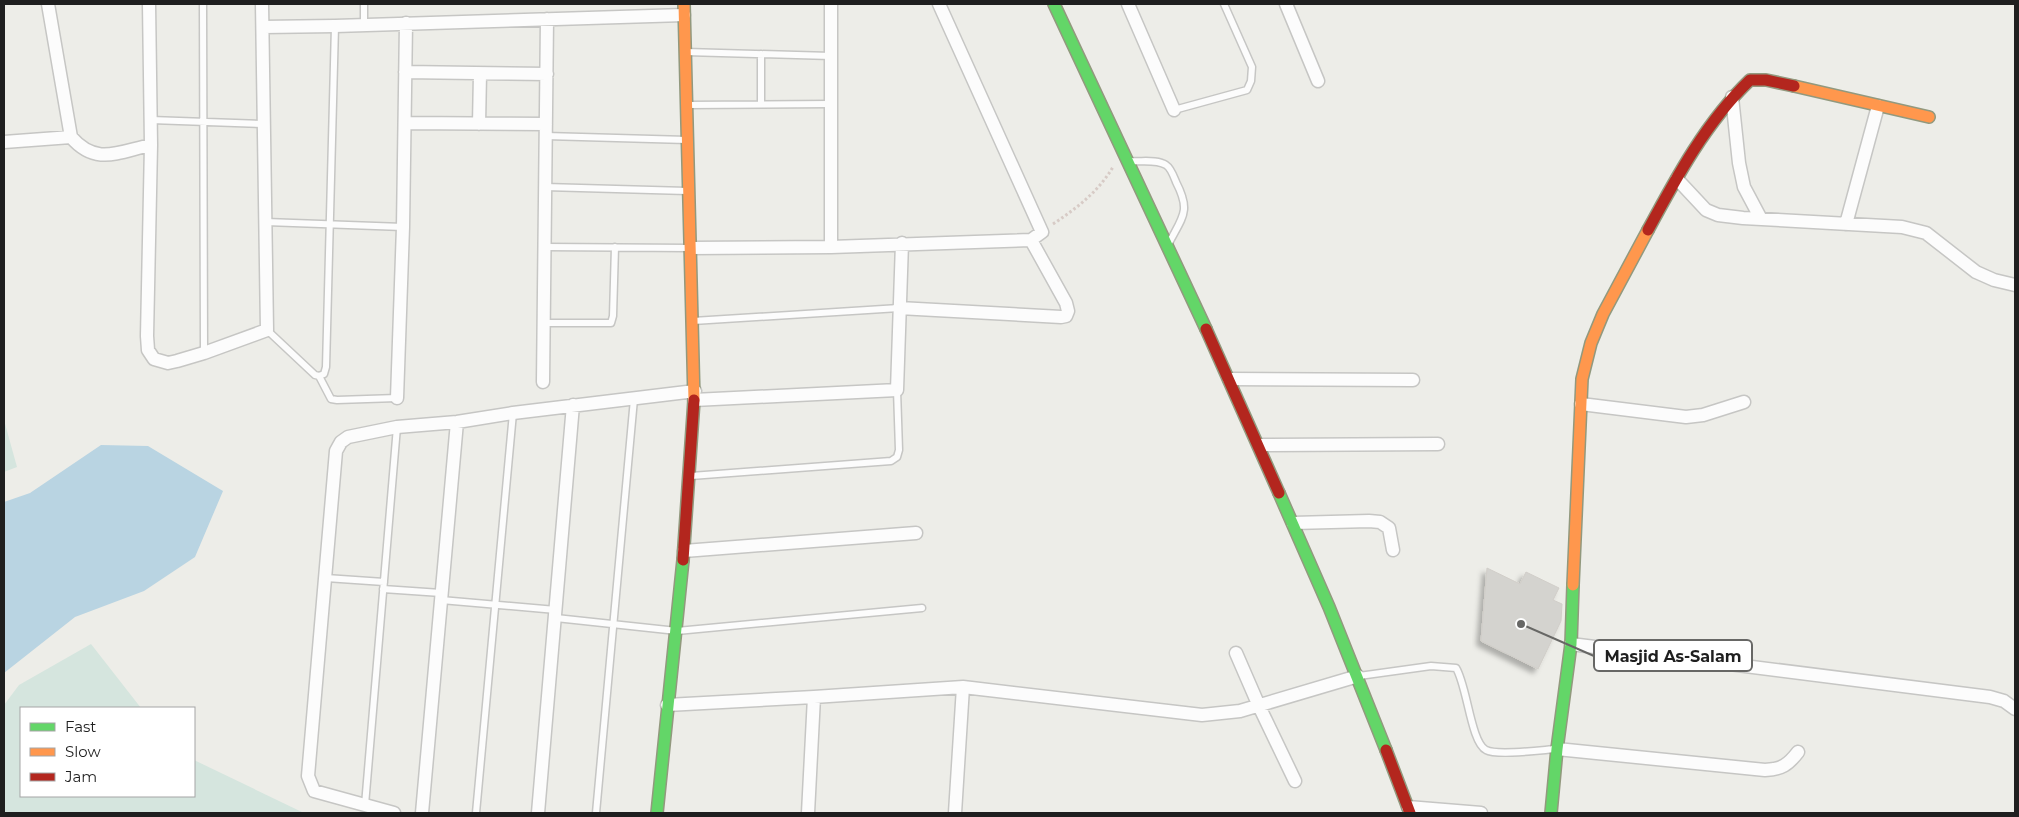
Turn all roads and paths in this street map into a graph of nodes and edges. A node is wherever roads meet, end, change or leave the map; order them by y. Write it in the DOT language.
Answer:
graph roads {
  1 [pos="48,4"];
  2 [pos="149,4"];
  3 [pos="203,4"];
  4 [pos="262,4"];
  5 [pos="364,4"];
  6 [pos="831,4"];
  7 [pos="939,4"];
  8 [pos="1054,4"];
  9 [pos="1128,4"];
  10 [pos="1224,4"];
  11 [pos="1286,4"];
  12 [pos="684,10"];
  13 [pos="547,19"];
  14 [pos="406,23"];
  15 [pos="364,24"];
  16 [pos="264,26"];
  17 [pos="335,26"];
  18 [pos="685,52"];
  19 [pos="761,54"];
  20 [pos="831,56"];
  21 [pos="406,72"];
  22 [pos="480,74"];
  23 [pos="546,74"];
  24 [pos="1318,81"];
  25 [pos="1732,97"];
  26 [pos="761,104"];
  27 [pos="831,104"];
  28 [pos="686,105"];
  29 [pos="1878,106"];
  30 [pos="1174,110"];
  31 [pos="1929,117"];
  32 [pos="151,120"];
  33 [pos="204,122"];
  34 [pos="405,123"];
  35 [pos="264,124"];
  36 [pos="480,124"];
  37 [pos="546,130"];
  38 [pos="71,137"];
  39 [pos="687,140"];
  40 [pos="4,142"];
  41 [pos="151,145"];
  42 [pos="1125,156"];
  43 [pos="1677,179"];
  44 [pos="545,187"];
  45 [pos="688,191"];
  46 [pos="1761,219"];
  47 [pos="266,222"];
  48 [pos="330,224"];
  49 [pos="1846,224"];
  50 [pos="403,227"];
  51 [pos="1042,232"];
  52 [pos="1031,240"];
  53 [pos="902,243"];
  54 [pos="1167,246"];
  55 [pos="545,247"];
  56 [pos="831,247"];
  57 [pos="615,248"];
  58 [pos="690,248"];
  59 [pos="2015,285"];
  60 [pos="899,308"];
  61 [pos="692,321"];
  62 [pos="544,323"];
  63 [pos="267,330"];
  64 [pos="204,353"];
  65 [pos="319,376"];
  66 [pos="1229,379"];
  67 [pos="1413,380"];
  68 [pos="543,382"];
  69 [pos="897,390"];
  70 [pos="695,396"];
  71 [pos="397,398"];
  72 [pos="634,399"];
  73 [pos="1744,402"];
  74 [pos="1581,404"];
  75 [pos="572,406"];
  76 [pos="513,413"];
  77 [pos="457,422"];
  78 [pos="397,427"];
  79 [pos="1438,444"];
  80 [pos="1260,445"];
  81 [pos="689,477"];
  82 [pos="1293,523"];
  83 [pos="916,533"];
  84 [pos="1393,550"];
  85 [pos="684,551"];
  86 [pos="326,578"];
  87 [pos="383,586"];
  88 [pos="441,596"];
  89 [pos="495,604"];
  90 [pos="922,608"];
  91 [pos="556,614"];
  92 [pos="614,625"];
  93 [pos="677,630"];
  94 [pos="1571,644"];
  95 [pos="1236,653"];
  96 [pos="1358,676"];
  97 [pos="963,687"];
  98 [pos="814,697"];
  99 [pos="667,705"];
  100 [pos="1259,706"];
  101 [pos="2015,709"];
  102 [pos="1557,749"];
  103 [pos="1798,752"];
  104 [pos="1295,781"];
  105 [pos="365,805"];
  106 [pos="1409,810"];
  107 [pos="394,813"];
  108 [pos="422,813"];
  109 [pos="476,813"];
  110 [pos="538,813"];
  111 [pos="596,813"];
  112 [pos="658,813"];
  113 [pos="808,813"];
  114 [pos="955,813"];
  115 [pos="1481,813"];
  116 [pos="1551,813"];
  1 -- 38 [label="street"];
  2 -- 32 [label="street"];
  3 -- 33 [label="lane"];
  4 -- 16 [label="street"];
  5 -- 15 [label="lane"];
  6 -- 20 [label="street"];
  7 -- 51 [label="street"];
  8 -- 42 [label="street"];
  9 -- 30 [label="street"];
  10 -- 30 [label="lane"];
  11 -- 24 [label="street"];
  12 -- 13 [label="street"];
  12 -- 18 [label="street"];
  13 -- 14 [label="street"];
  13 -- 23 [label="street"];
  14 -- 15 [label="street"];
  14 -- 21 [label="street"];
  15 -- 17 [label="street"];
  16 -- 17 [label="street"];
  16 -- 35 [label="street"];
  17 -- 48 [label="lane"];
  18 -- 19 [label="lane"];
  18 -- 28 [label="street"];
  19 -- 20 [label="lane"];
  19 -- 26 [label="lane"];
  20 -- 27 [label="street"];
  21 -- 22 [label="street"];
  21 -- 34 [label="street"];
  22 -- 23 [label="street"];
  22 -- 36 [label="street"];
  23 -- 37 [label="street"];
  25 -- 29 [label="street"];
  25 -- 43 [label="street"];
  25 -- 46 [label="street"];
  26 -- 27 [label="lane"];
  26 -- 28 [label="lane"];
  27 -- 56 [label="street"];
  28 -- 39 [label="street"];
  29 -- 31 [label="street"];
  29 -- 49 [label="street"];
  32 -- 33 [label="lane"];
  32 -- 41 [label="street"];
  33 -- 35 [label="lane"];
  33 -- 64 [label="lane"];
  34 -- 36 [label="street"];
  34 -- 50 [label="street"];
  35 -- 47 [label="street"];
  36 -- 37 [label="street"];
  37 -- 39 [label="lane"];
  37 -- 44 [label="street"];
  38 -- 40 [label="street"];
  38 -- 41 [label="street"];
  39 -- 45 [label="street"];
  41 -- 64 [label="street"];
  42 -- 51 [label="path"];
  42 -- 54 [label="street"];
  42 -- 54 [label="lane"];
  43 -- 46 [label="street"];
  43 -- 74 [label="street"];
  44 -- 45 [label="lane"];
  44 -- 55 [label="street"];
  45 -- 58 [label="street"];
  46 -- 49 [label="street"];
  47 -- 48 [label="lane"];
  47 -- 63 [label="street"];
  48 -- 50 [label="lane"];
  48 -- 65 [label="lane"];
  49 -- 59 [label="street"];
  50 -- 71 [label="street"];
  51 -- 52 [label="street"];
  52 -- 53 [label="street"];
  52 -- 60 [label="street"];
  53 -- 56 [label="street"];
  53 -- 60 [label="street"];
  54 -- 66 [label="street"];
  55 -- 57 [label="lane"];
  55 -- 62 [label="street"];
  56 -- 58 [label="street"];
  57 -- 58 [label="lane"];
  57 -- 62 [label="lane"];
  58 -- 61 [label="street"];
  60 -- 61 [label="lane"];
  60 -- 69 [label="street"];
  61 -- 70 [label="street"];
  62 -- 68 [label="street"];
  63 -- 64 [label="street"];
  63 -- 65 [label="lane"];
  65 -- 71 [label="lane"];
  66 -- 67 [label="street"];
  66 -- 80 [label="street"];
  69 -- 70 [label="street"];
  69 -- 81 [label="lane"];
  70 -- 72 [label="street"];
  70 -- 81 [label="street"];
  72 -- 75 [label="street"];
  72 -- 92 [label="lane"];
  73 -- 74 [label="street"];
  74 -- 94 [label="street"];
  75 -- 76 [label="street"];
  75 -- 91 [label="street"];
  76 -- 77 [label="street"];
  76 -- 89 [label="lane"];
  77 -- 78 [label="street"];
  77 -- 88 [label="street"];
  78 -- 86 [label="street"];
  78 -- 87 [label="lane"];
  79 -- 80 [label="street"];
  80 -- 82 [label="street"];
  81 -- 85 [label="street"];
  82 -- 84 [label="street"];
  82 -- 96 [label="street"];
  83 -- 85 [label="street"];
  85 -- 93 [label="street"];
  86 -- 87 [label="lane"];
  86 -- 105 [label="street"];
  87 -- 88 [label="lane"];
  87 -- 105 [label="lane"];
  88 -- 89 [label="lane"];
  88 -- 108 [label="street"];
  89 -- 91 [label="lane"];
  89 -- 109 [label="lane"];
  90 -- 93 [label="lane"];
  91 -- 92 [label="lane"];
  91 -- 110 [label="street"];
  92 -- 93 [label="lane"];
  92 -- 111 [label="lane"];
  93 -- 99 [label="street"];
  94 -- 101 [label="street"];
  94 -- 102 [label="street"];
  95 -- 100 [label="street"];
  96 -- 100 [label="street"];
  96 -- 102 [label="lane"];
  96 -- 106 [label="street"];
  97 -- 98 [label="street"];
  97 -- 100 [label="street"];
  97 -- 114 [label="street"];
  98 -- 99 [label="street"];
  98 -- 113 [label="street"];
  99 -- 112 [label="street"];
  100 -- 104 [label="street"];
  102 -- 103 [label="street"];
  102 -- 116 [label="street"];
  105 -- 107 [label="street"];
  106 -- 115 [label="street"];
}
